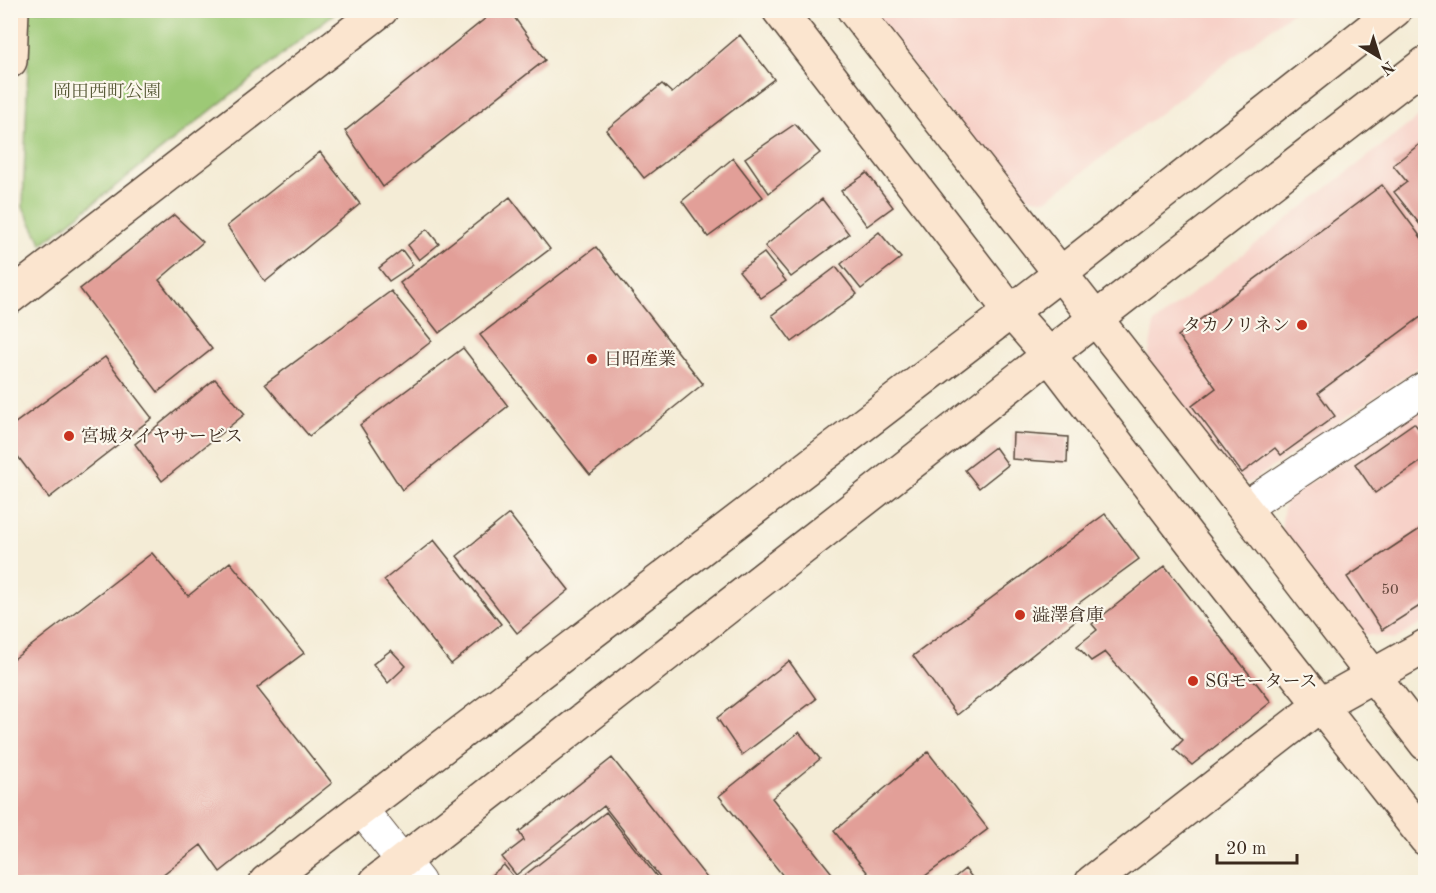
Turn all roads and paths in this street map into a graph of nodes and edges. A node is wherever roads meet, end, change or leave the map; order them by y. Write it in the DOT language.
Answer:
graph roads {
  1 [pos="12,10"];
  2 [pos="381,10"];
  3 [pos="779,10"];
  4 [pos="854,10"];
  5 [pos="1395,10"];
  6 [pos="10,61"];
  7 [pos="1425,63"];
  8 [pos="1060,274"];
  9 [pos="10,297"];
  10 [pos="1011,312"];
  11 [pos="1095,318"];
  12 [pos="1049,355"];
  13 [pos="1425,387"];
  14 [pos="1244,508"];
  15 [pos="1425,646"];
  16 [pos="1372,676"];
  17 [pos="1320,705"];
  18 [pos="1425,744"];
  19 [pos="361,809"];
  20 [pos="1425,839"];
  21 [pos="411,872"];
  22 [pos="266,882"];
  23 [pos="376,882"];
  24 [pos="1092,882"];
  1 -- 6 [label="street"];
  2 -- 9 [label="street"];
  3 -- 10 [label="street"];
  4 -- 8 [label="street"];
  5 -- 8 [label="street"];
  7 -- 11 [label="street"];
  8 -- 10 [label="street"];
  8 -- 11 [label="street"];
  10 -- 12 [label="street"];
  10 -- 19 [label="street"];
  11 -- 12 [label="street"];
  11 -- 14 [label="street"];
  12 -- 17 [label="street"];
  12 -- 21 [label="street"];
  13 -- 14 [label="street"];
  14 -- 16 [label="street"];
  15 -- 16 [label="street"];
  16 -- 17 [label="street"];
  16 -- 18 [label="street"];
  17 -- 20 [label="street"];
  17 -- 24 [label="street"];
  19 -- 21 [label="street"];
  19 -- 22 [label="street"];
  21 -- 23 [label="street"];
}
